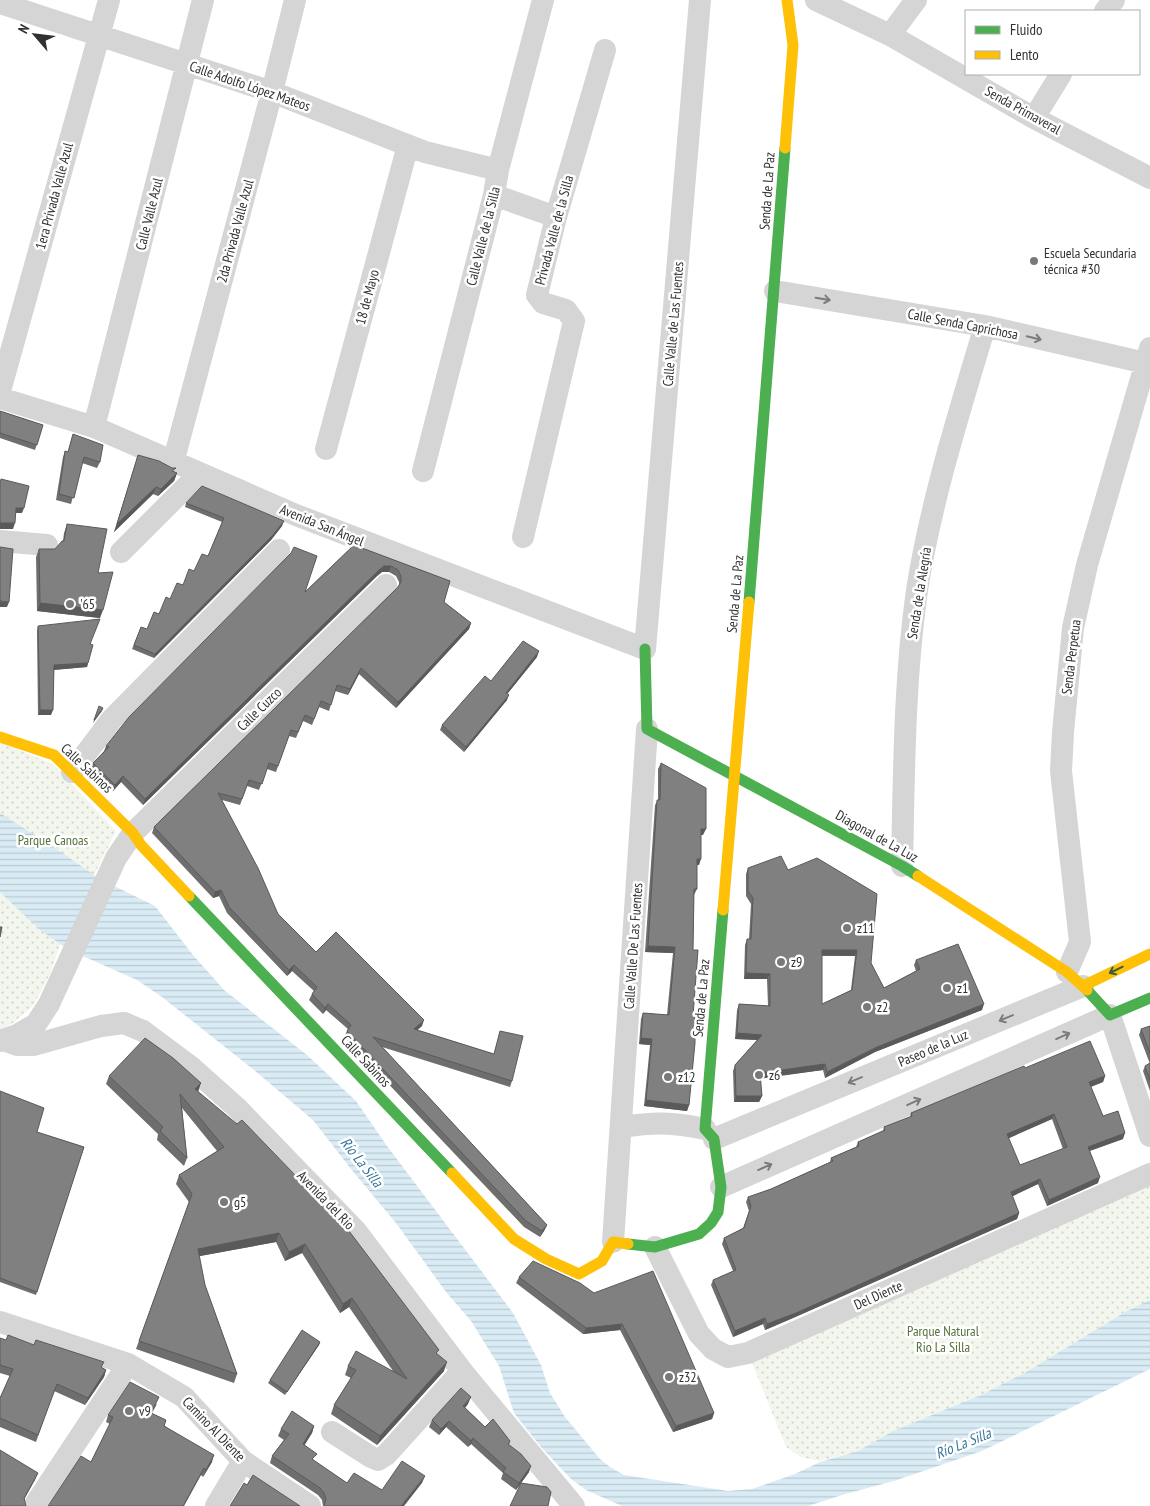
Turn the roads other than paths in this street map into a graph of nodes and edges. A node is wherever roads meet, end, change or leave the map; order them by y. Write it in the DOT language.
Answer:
graph roads {
  1 [pos="109,0"];
  2 [pos="203,0"];
  3 [pos="296,0"];
  4 [pos="543,0"];
  5 [pos="700,0"];
  6 [pos="788,0"];
  7 [pos="816,0"];
  8 [pos="916,0"];
  9 [pos="1114,0"];
  10 [pos="0,3"];
  11 [pos="1105,10"];
  12 [pos="890,35"];
  13 [pos="98,36"];
  14 [pos="605,50"];
  15 [pos="187,64"];
  16 [pos="1060,75"];
  17 [pos="272,92"];
  18 [pos="1034,118"];
  19 [pos="408,145"];
  20 [pos="498,170"];
  21 [pos="1150,178"];
  22 [pos="494,195"];
  23 [pos="556,217"];
  24 [pos="775,291"];
  25 [pos="985,326"];
  26 [pos="1148,358"];
  27 [pos="0,391"];
  28 [pos="0,398"];
  29 [pos="94,427"];
  30 [pos="326,449"];
  31 [pos="173,463"];
  32 [pos="423,471"];
  33 [pos="200,474"];
  34 [pos="523,537"];
  35 [pos="0,541"];
  36 [pos="47,545"];
  37 [pos="279,550"];
  38 [pos="121,552"];
  39 [pos="386,585"];
  40 [pos="645,649"];
  41 [pos="647,729"];
  42 [pos="0,737"];
  43 [pos="72,772"];
  44 [pos="735,775"];
  45 [pos="132,832"];
  46 [pos="902,866"];
  47 [pos="1150,954"];
  48 [pos="1075,979"];
  49 [pos="1150,998"];
  50 [pos="1110,1015"];
  51 [pos="2,1041"];
  52 [pos="621,1127"];
  53 [pos="710,1134"];
  54 [pos="1150,1136"];
  55 [pos="1150,1174"];
  56 [pos="721,1187"];
  57 [pos="613,1242"];
  58 [pos="655,1247"];
  59 [pos="0,1322"];
  60 [pos="128,1364"];
  61 [pos="462,1371"];
  62 [pos="332,1432"];
  63 [pos="243,1460"];
  64 [pos="34,1506"];
  65 [pos="216,1506"];
  66 [pos="310,1506"];
  67 [pos="574,1506"];
  1 -- 13 [label="street, 1era Privada Valle Azul"];
  2 -- 15 [label="street, Calle Valle Azul"];
  3 -- 17 [label="street, 2da Privada Valle Azul"];
  4 -- 20 [label="street, Calle Valle de la Silla"];
  5 -- 40 [label="street, Calle Valle de Las Fuentes"];
  6 -- 24 [label="street, Senda de La Paz"];
  7 -- 12 [label="street, Senda Primaveral"];
  8 -- 12 [label="street"];
  9 -- 11 [label="street"];
  10 -- 13 [label="street, Calle Adolfo López Mateos"];
  12 -- 18 [label="street, Senda Primaveral"];
  13 -- 15 [label="street, Calle Adolfo López Mateos"];
  13 -- 27 [label="street, 1era Privada Valle Azul"];
  14 -- 23 [label="street, Privada Valle de la Silla"];
  15 -- 17 [label="street, Calle Adolfo López Mateos"];
  15 -- 29 [label="street, Calle Valle Azul"];
  16 -- 18 [label="street"];
  17 -- 19 [label="street, Calle Adolfo López Mateos"];
  17 -- 31 [label="street, 2da Privada Valle Azul"];
  18 -- 21 [label="street, Senda Primaveral"];
  19 -- 20 [label="street, Calle Adolfo López Mateos"];
  19 -- 30 [label="street, 18 de Mayo"];
  20 -- 22 [label="street, Calle Valle de la Silla"];
  22 -- 23 [label="street"];
  22 -- 32 [label="street, Calle Valle de la Silla"];
  23 -- 34 [label="street, Privada Valle de la Silla"];
  24 -- 25 [label="street, Calle Senda Caprichosa, one-way"];
  24 -- 44 [label="street, Senda de La Paz"];
  25 -- 26 [label="street, Calle Senda Caprichosa, one-way"];
  25 -- 46 [label="street, Senda de la Alegría"];
  26 -- 48 [label="street, Senda Perpetua"];
  28 -- 29 [label="street, Avenida San Ángel"];
  29 -- 31 [label="street, Avenida San Ángel"];
  31 -- 33 [label="street, Avenida San Ángel"];
  33 -- 38 [label="street"];
  33 -- 40 [label="street, Avenida San Ángel"];
  35 -- 36 [label="street"];
  37 -- 43 [label="street"];
  39 -- 45 [label="street, Calle Cuzco"];
  40 -- 41 [label="street, Calle Valle De Las Fuentes"];
  41 -- 44 [label="street, Diagonal de La Luz"];
  41 -- 52 [label="street, Calle Valle De Las Fuentes"];
  42 -- 43 [label="street, Calle Sabinos"];
  43 -- 45 [label="street, Calle Sabinos"];
  44 -- 46 [label="street, Diagonal de La Luz"];
  44 -- 53 [label="street, Senda de La Paz"];
  45 -- 51 [label="street, Calle Cuzco"];
  45 -- 57 [label="street, Calle Sabinos"];
  46 -- 48 [label="street, Diagonal de La Luz"];
  47 -- 48 [label="street, Paseo de la Luz, one-way"];
  48 -- 50 [label="street"];
  48 -- 53 [label="street, Paseo de la Luz, one-way"];
  49 -- 50 [label="street"];
  50 -- 54 [label="street"];
  56 -- 50 [label="street, one-way"];
  51 -- 61 [label="street, Avenida del Rio"];
  52 -- 53 [label="street"];
  52 -- 57 [label="street, Calle Valle De Las Fuentes"];
  53 -- 56 [label="street, Senda de La Paz"];
  55 -- 58 [label="street, Del Diente"];
  56 -- 58 [label="street"];
  57 -- 58 [label="street"];
  59 -- 60 [label="street, Camino Al Diente"];
  60 -- 63 [label="street, Camino Al Diente"];
  60 -- 64 [label="street"];
  61 -- 62 [label="street"];
  61 -- 67 [label="street, Avenida del Rio"];
  63 -- 65 [label="street"];
  63 -- 66 [label="street, Camino Al Diente"];
}
